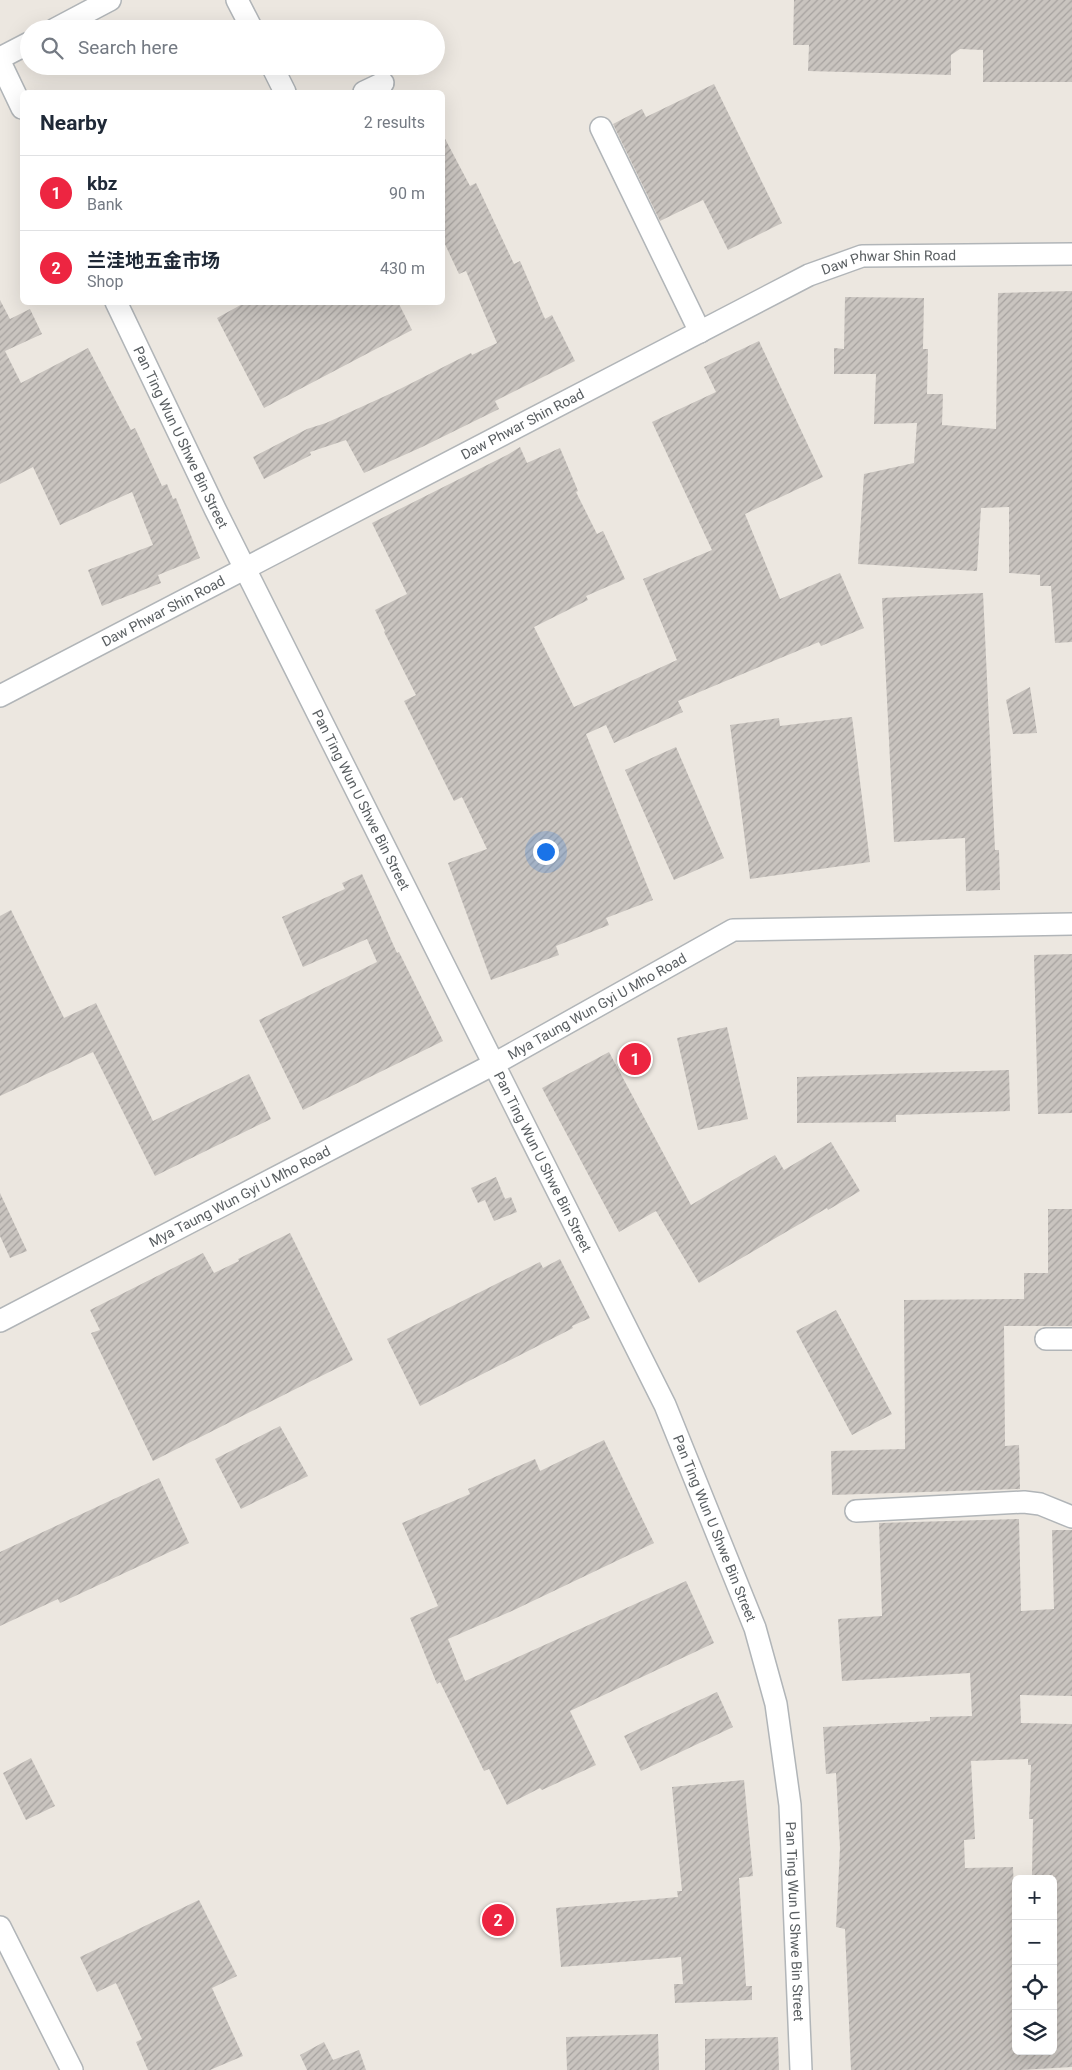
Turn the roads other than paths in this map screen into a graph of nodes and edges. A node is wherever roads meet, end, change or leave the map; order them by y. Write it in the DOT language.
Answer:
graph roads {
  1 [pos="110,0"];
  2 [pos="237,0"];
  3 [pos="72,20"];
  4 [pos="247,20"];
  5 [pos="20,48"];
  6 [pos="0,58"];
  7 [pos="0,62"];
  8 [pos="277,75"];
  9 [pos="383,83"];
  10 [pos="285,90"];
  11 [pos="368,90"];
  12 [pos="20,104"];
  13 [pos="601,128"];
  14 [pos="1072,254"];
  15 [pos="117,305"];
  16 [pos="700,332"];
  17 [pos="246,570"];
  18 [pos="0,696"];
  19 [pos="1072,924"];
  20 [pos="494,1064"];
  21 [pos="1,1317"];
  22 [pos="1046,1338"];
  23 [pos="1072,1339"];
  24 [pos="856,1511"];
  25 [pos="1072,1517"];
  26 [pos="0,1927"];
  27 [pos="72,2070"];
  28 [pos="801,2070"];
  1 -- 3 [label="street"];
  2 -- 4 [label="street"];
  5 -- 6 [label="street"];
  7 -- 12 [label="street"];
  8 -- 10 [label="street"];
  9 -- 11 [label="street"];
  13 -- 16 [label="street"];
  14 -- 16 [label="street, Daw Phwar Shin Road"];
  15 -- 17 [label="street, Pan Ting Wun U Shwe Bin Street"];
  16 -- 17 [label="street, Daw Phwar Shin Road"];
  17 -- 18 [label="street, Daw Phwar Shin Road"];
  17 -- 20 [label="street, Pan Ting Wun U Shwe Bin Street"];
  19 -- 20 [label="street, Mya Taung Wun Gyi U Mho Road"];
  20 -- 21 [label="street, Mya Taung Wun Gyi U Mho Road"];
  20 -- 28 [label="street, Pan Ting Wun U Shwe Bin Street"];
  22 -- 23 [label="street"];
  24 -- 25 [label="street"];
  26 -- 27 [label="street"];
}
